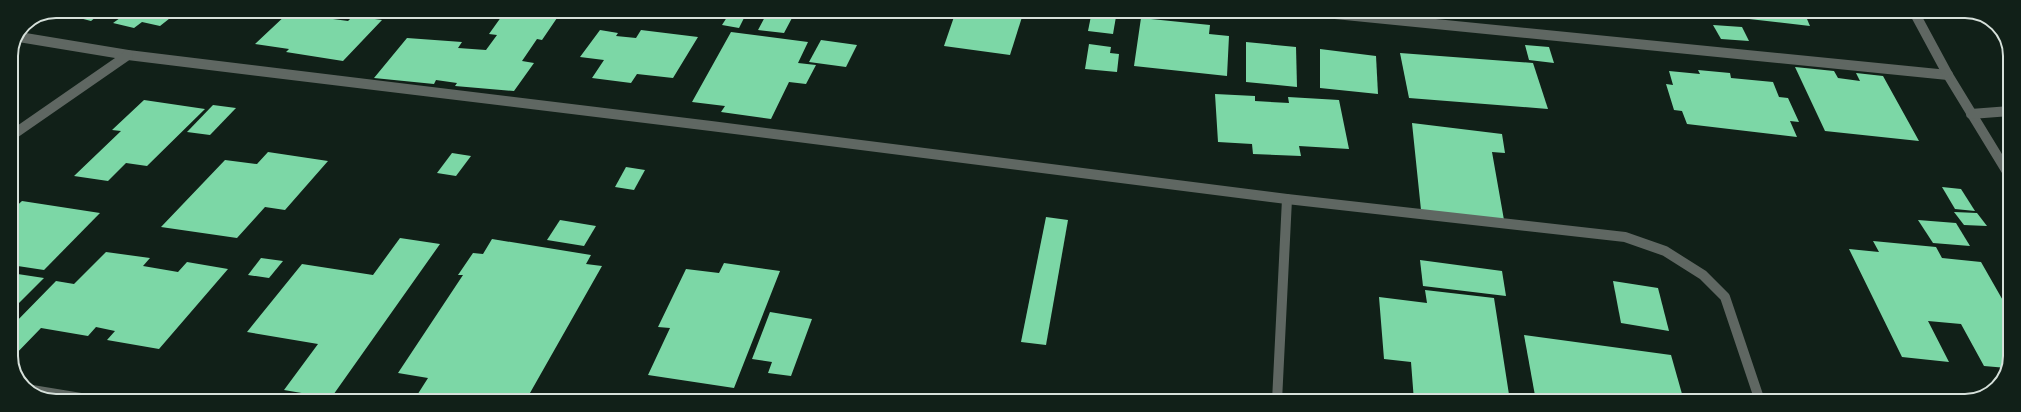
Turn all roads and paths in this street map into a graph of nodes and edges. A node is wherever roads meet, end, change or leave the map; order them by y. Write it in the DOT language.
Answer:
graph roads {
  1 [pos="1375,18"];
  2 [pos="1917,18"];
  3 [pos="23,38"];
  4 [pos="128,55"];
  5 [pos="1948,75"];
  6 [pos="2003,112"];
  7 [pos="1972,114"];
  8 [pos="18,131"];
  9 [pos="2003,164"];
  10 [pos="1287,199"];
  11 [pos="45,392"];
  12 [pos="56,394"];
  13 [pos="1276,394"];
  14 [pos="1758,394"];
  1 -- 5 [label="street"];
  2 -- 5 [label="street"];
  3 -- 4 [label="street"];
  4 -- 8 [label="street"];
  4 -- 10 [label="street"];
  5 -- 7 [label="street"];
  6 -- 7 [label="street"];
  7 -- 9 [label="street"];
  10 -- 13 [label="street"];
  10 -- 14 [label="street"];
  11 -- 12 [label="street"];
}
